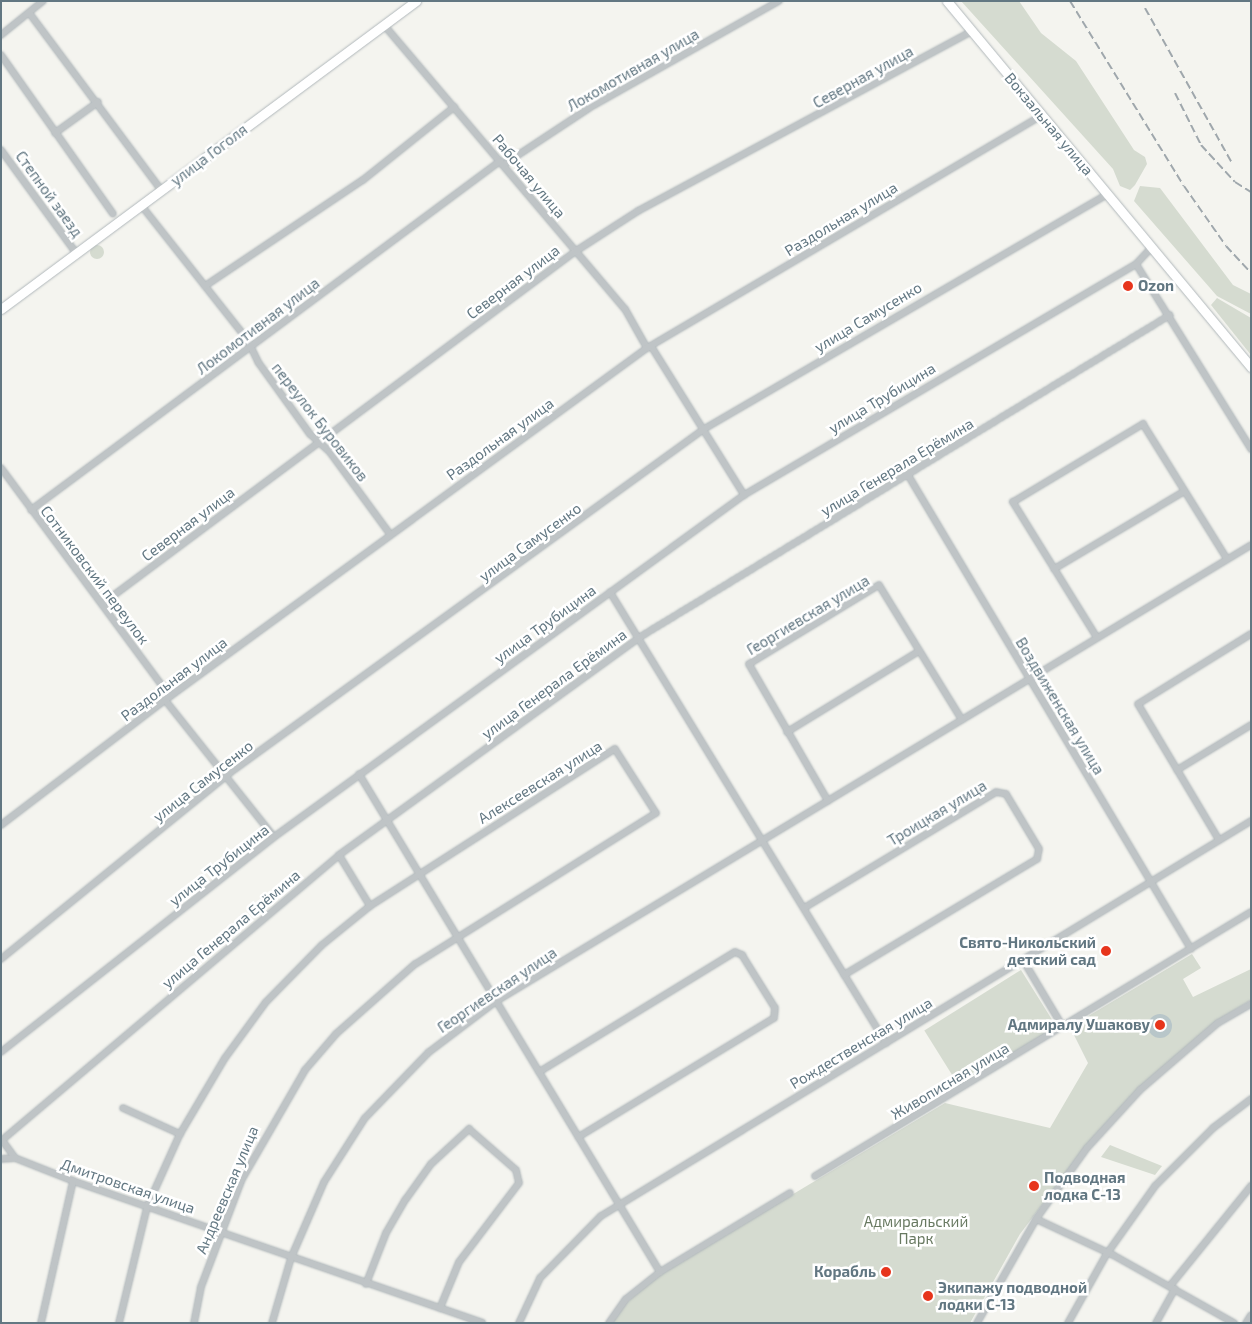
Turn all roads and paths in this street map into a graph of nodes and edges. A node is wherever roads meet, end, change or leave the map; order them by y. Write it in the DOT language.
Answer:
graph roads {
  1 [pos="42,1"];
  2 [pos="416,1"];
  3 [pos="779,1"];
  4 [pos="947,1"];
  5 [pos="405,4"];
  6 [pos="30,14"];
  7 [pos="384,25"];
  8 [pos="972,31"];
  9 [pos="1,35"];
  10 [pos="1,55"];
  11 [pos="98,102"];
  12 [pos="454,107"];
  13 [pos="1042,115"];
  14 [pos="56,133"];
  15 [pos="1,150"];
  16 [pos="502,163"];
  17 [pos="161,190"];
  18 [pos="1108,194"];
  19 [pos="141,205"];
  20 [pos="113,214"];
  21 [pos="1152,247"];
  22 [pos="576,250"];
  23 [pos="76,253"];
  24 [pos="1136,264"];
  25 [pos="205,286"];
  26 [pos="2,308"];
  27 [pos="1170,315"];
  28 [pos="649,347"];
  29 [pos="252,348"];
  30 [pos="1251,367"];
  31 [pos="704,429"];
  32 [pos="319,441"];
  33 [pos="1251,449"];
  34 [pos="1,468"];
  35 [pos="908,475"];
  36 [pos="1185,491"];
  37 [pos="744,495"];
  38 [pos="31,510"];
  39 [pos="390,534"];
  40 [pos="1251,545"];
  41 [pos="1227,559"];
  42 [pos="1054,569"];
  43 [pos="610,592"];
  44 [pos="102,604"];
  45 [pos="1251,634"];
  46 [pos="1096,636"];
  47 [pos="640,637"];
  48 [pos="919,651"];
  49 [pos="1029,679"];
  50 [pos="168,698"];
  51 [pos="962,720"];
  52 [pos="1251,725"];
  53 [pos="787,732"];
  54 [pos="1177,770"];
  55 [pos="359,774"];
  56 [pos="226,777"];
  57 [pos="828,801"];
  58 [pos="1251,821"];
  59 [pos="386,822"];
  60 [pos="1,826"];
  61 [pos="274,837"];
  62 [pos="762,840"];
  63 [pos="1219,840"];
  64 [pos="340,855"];
  65 [pos="417,873"];
  66 [pos="1151,882"];
  67 [pos="370,906"];
  68 [pos="804,908"];
  69 [pos="1251,912"];
  70 [pos="457,937"];
  71 [pos="1191,949"];
  72 [pos="1,959"];
  73 [pos="1026,965"];
  74 [pos="844,975"];
  75 [pos="495,1002"];
  76 [pos="1251,1004"];
  77 [pos="1063,1027"];
  78 [pos="886,1043"];
  79 [pos="1,1052"];
  80 [pos="539,1072"];
  81 [pos="1251,1099"];
  82 [pos="123,1108"];
  83 [pos="180,1134"];
  84 [pos="578,1137"];
  85 [pos="2,1142"];
  86 [pos="15,1158"];
  87 [pos="1,1159"];
  88 [pos="815,1176"];
  89 [pos="73,1181"];
  90 [pos="1251,1186"];
  91 [pos="790,1193"];
  92 [pos="619,1204"];
  93 [pos="146,1207"];
  94 [pos="1036,1220"];
  95 [pos="220,1230"];
  96 [pos="1106,1254"];
  97 [pos="291,1258"];
  98 [pos="660,1272"];
  99 [pos="366,1284"];
  100 [pos="1172,1288"];
  101 [pos="440,1308"];
  102 [pos="1251,1315"];
  103 [pos="41,1323"];
  104 [pos="119,1323"];
  105 [pos="194,1323"];
  106 [pos="272,1323"];
  107 [pos="482,1323"];
  108 [pos="519,1323"];
  109 [pos="609,1323"];
  110 [pos="976,1323"];
  111 [pos="1068,1323"];
  112 [pos="1156,1323"];
  113 [pos="1234,1323"];
  114 [pos="1246,1323"];
  1 -- 6 [label="street"];
  2 -- 5 [label="main road, улица Гоголя"];
  3 -- 16 [label="street, Локомотивная улица"];
  4 -- 8 [label="main road, Вокзальная улица"];
  5 -- 7 [label="main road, улица Гоголя"];
  6 -- 9 [label="street"];
  6 -- 11 [label="street"];
  7 -- 12 [label="street, Рабочая улица"];
  7 -- 17 [label="main road, улица Гоголя"];
  8 -- 13 [label="main road, Вокзальная улица"];
  8 -- 22 [label="street, Северная улица"];
  10 -- 14 [label="street"];
  11 -- 14 [label="street"];
  11 -- 17 [label="street"];
  12 -- 16 [label="street, Рабочая улица"];
  12 -- 25 [label="street"];
  13 -- 18 [label="main road, Вокзальная улица"];
  13 -- 28 [label="street, Раздольная улица"];
  14 -- 20 [label="street"];
  15 -- 23 [label="street, Степной заезд"];
  16 -- 22 [label="street, Рабочая улица"];
  16 -- 29 [label="street, Локомотивная улица"];
  17 -- 19 [label="main road, улица Гоголя"];
  18 -- 21 [label="main road, Вокзальная улица"];
  18 -- 31 [label="street, улица Самусенко"];
  19 -- 23 [label="main road, улица Гоголя"];
  19 -- 25 [label="street, переулок Буровиков"];
  21 -- 24 [label="street"];
  21 -- 30 [label="main road, Вокзальная улица"];
  22 -- 28 [label="street, Рабочая улица"];
  22 -- 32 [label="street, Северная улица"];
  23 -- 26 [label="main road, улица Гоголя"];
  24 -- 27 [label="street"];
  24 -- 37 [label="street, улица Трубицина"];
  25 -- 29 [label="street, переулок Буровиков"];
  27 -- 33 [label="street"];
  27 -- 35 [label="street, улица Генерала Ерёмина"];
  28 -- 31 [label="street, Рабочая улица"];
  28 -- 39 [label="street, Раздольная улица"];
  29 -- 32 [label="street, переулок Буровиков"];
  29 -- 38 [label="street, Локомотивная улица"];
  31 -- 37 [label="street, Рабочая улица"];
  31 -- 56 [label="street, улица Самусенко"];
  32 -- 39 [label="street, переулок Буровиков"];
  32 -- 44 [label="street, Северная улица"];
  34 -- 38 [label="street, Сотниковский переулок"];
  35 -- 47 [label="street, улица Генерала Ерёмина"];
  35 -- 49 [label="street, Воздвиженская улица"];
  36 -- 41 [label="street"];
  36 -- 42 [label="street"];
  36 -- 42 [label="street"];
  37 -- 43 [label="street, улица Трубицина"];
  38 -- 44 [label="street, Сотниковский переулок"];
  39 -- 50 [label="street, Раздольная улица"];
  40 -- 41 [label="street, Георгиевская улица"];
  41 -- 46 [label="street, Георгиевская улица"];
  42 -- 46 [label="street"];
  43 -- 47 [label="street"];
  43 -- 55 [label="street, улица Трубицина"];
  44 -- 50 [label="street, Сотниковский переулок"];
  45 -- 54 [label="street"];
  46 -- 49 [label="street, Георгиевская улица"];
  47 -- 59 [label="street, улица Генерала Ерёмина"];
  47 -- 62 [label="street"];
  48 -- 51 [label="street, Георгиевская улица"];
  48 -- 53 [label="street"];
  48 -- 53 [label="street, Георгиевская улица"];
  49 -- 51 [label="street, Георгиевская улица"];
  49 -- 66 [label="street, Воздвиженская улица"];
  50 -- 56 [label="street, Сотниковский переулок"];
  50 -- 60 [label="street, Раздольная улица"];
  51 -- 57 [label="street, Георгиевская улица"];
  52 -- 54 [label="street"];
  53 -- 57 [label="street, Георгиевская улица"];
  54 -- 63 [label="street"];
  55 -- 59 [label="street"];
  55 -- 61 [label="street, улица Трубицина"];
  56 -- 61 [label="street, Сотниковский переулок"];
  56 -- 72 [label="street, улица Самусенко"];
  57 -- 62 [label="street, Георгиевская улица"];
  58 -- 63 [label="street, Рождественская улица"];
  59 -- 64 [label="street, улица Генерала Ерёмина"];
  59 -- 65 [label="street"];
  61 -- 79 [label="street, улица Трубицина"];
  62 -- 68 [label="street"];
  62 -- 75 [label="street, Георгиевская улица"];
  63 -- 66 [label="street, Рождественская улица"];
  64 -- 67 [label="street"];
  64 -- 85 [label="street, улица Генерала Ерёмина"];
  65 -- 67 [label="street"];
  65 -- 70 [label="street"];
  65 -- 70 [label="street, Алексеевская улица"];
  66 -- 71 [label="street, Воздвиженская улица"];
  66 -- 78 [label="street, Рождественская улица"];
  67 -- 83 [label="street"];
  68 -- 74 [label="street"];
  68 -- 74 [label="street, Троицкая улица"];
  69 -- 71 [label="street, Живописная улица"];
  70 -- 75 [label="street"];
  70 -- 95 [label="street, Андреевская улица"];
  71 -- 77 [label="street, Живописная улица"];
  73 -- 77 [label="street"];
  74 -- 78 [label="street"];
  75 -- 80 [label="street"];
  75 -- 97 [label="street, Георгиевская улица"];
  76 -- 94 [label="street"];
  77 -- 88 [label="street, Живописная улица"];
  78 -- 92 [label="street, Рождественская улица"];
  80 -- 84 [label="street"];
  80 -- 84 [label="street"];
  81 -- 96 [label="street"];
  82 -- 83 [label="street"];
  83 -- 93 [label="street"];
  84 -- 92 [label="street"];
  85 -- 86 [label="street"];
  86 -- 87 [label="street"];
  86 -- 89 [label="street, Дмитровская улица"];
  89 -- 93 [label="street, Дмитровская улица"];
  89 -- 103 [label="street"];
  90 -- 100 [label="street"];
  91 -- 98 [label="street"];
  92 -- 98 [label="street"];
  92 -- 108 [label="street, Рождественская улица"];
  93 -- 95 [label="street, Дмитровская улица"];
  93 -- 104 [label="street"];
  94 -- 96 [label="street"];
  94 -- 110 [label="street"];
  95 -- 97 [label="street, Дмитровская улица"];
  95 -- 105 [label="street, Андреевская улица"];
  96 -- 100 [label="street"];
  96 -- 111 [label="street"];
  97 -- 99 [label="street, Дмитровская улица"];
  97 -- 106 [label="street, Георгиевская улица"];
  98 -- 109 [label="street"];
  99 -- 101 [label="street, Дмитровская улица"];
  99 -- 101 [label="street"];
  100 -- 112 [label="street"];
  100 -- 113 [label="street"];
  101 -- 107 [label="street, Дмитровская улица"];
  102 -- 114 [label="street"];
}
